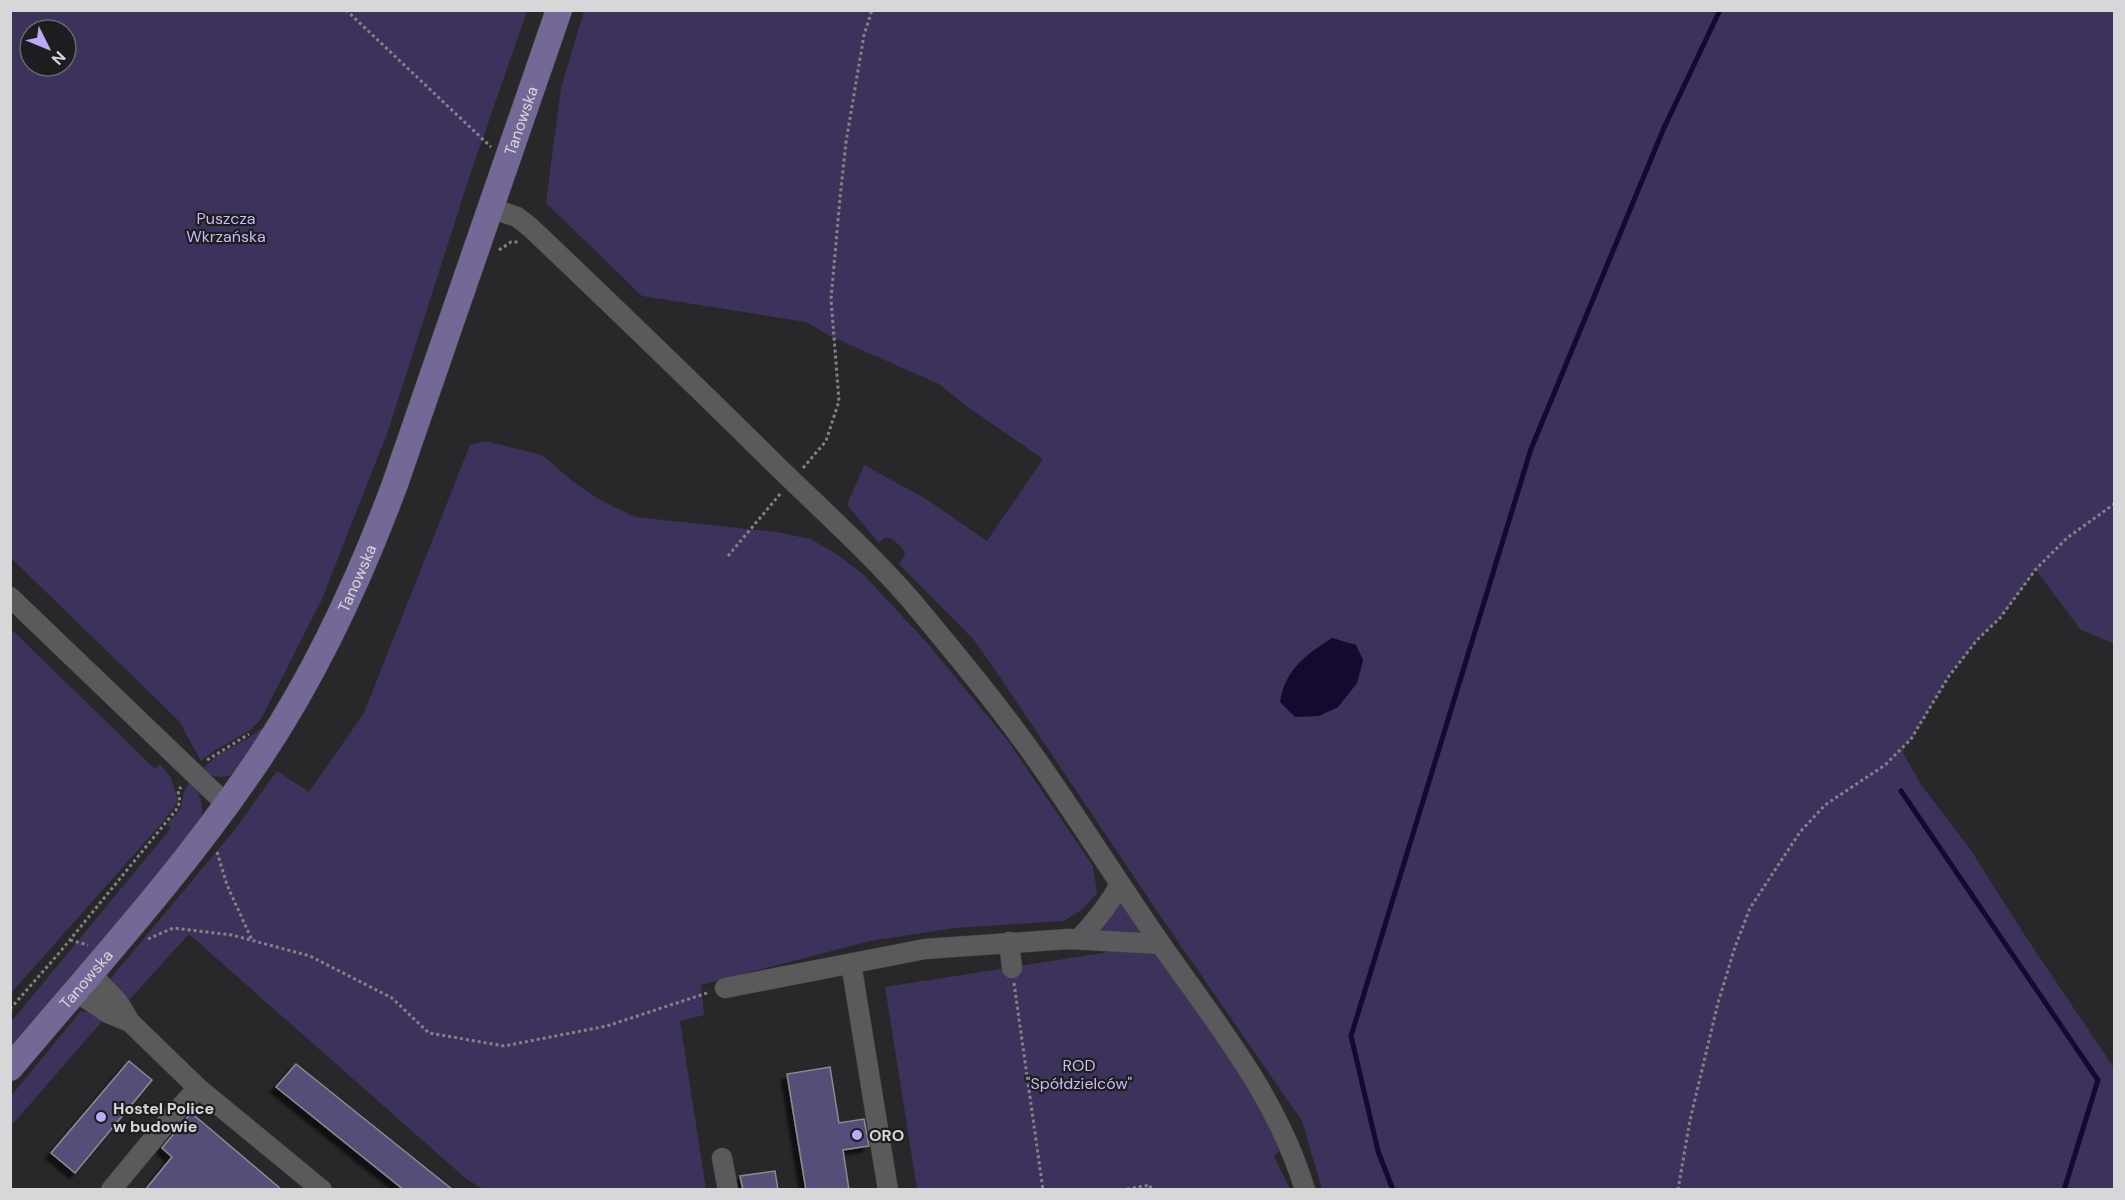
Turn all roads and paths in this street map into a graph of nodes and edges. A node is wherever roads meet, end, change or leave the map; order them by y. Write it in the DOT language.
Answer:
graph roads {
  1 [pos="346,10"];
  2 [pos="559,10"];
  3 [pos="872,10"];
  4 [pos="507,164"];
  5 [pos="491,208"];
  6 [pos="792,480"];
  7 [pos="2115,504"];
  8 [pos="728,556"];
  9 [pos="10,597"];
  10 [pos="252,732"];
  11 [pos="193,773"];
  12 [pos="227,805"];
  13 [pos="210,827"];
  14 [pos="1120,884"];
  15 [pos="1079,939"];
  16 [pos="70,940"];
  17 [pos="252,940"];
  18 [pos="140,942"];
  19 [pos="1009,942"];
  20 [pos="1161,944"];
  21 [pos="110,950"];
  22 [pos="851,963"];
  23 [pos="1012,968"];
  24 [pos="83,982"];
  25 [pos="725,988"];
  26 [pos="10,1009"];
  27 [pos="10,1068"];
  28 [pos="198,1088"];
  29 [pos="722,1158"];
  30 [pos="111,1190"];
  31 [pos="322,1190"];
  32 [pos="728,1190"];
  33 [pos="888,1190"];
  34 [pos="1043,1190"];
  35 [pos="1121,1190"];
  36 [pos="1151,1190"];
  37 [pos="1305,1190"];
  38 [pos="1678,1190"];
  1 -- 4 [label="path"];
  2 -- 4 [label="main road, Tanowska"];
  3 -- 6 [label="path"];
  4 -- 5 [label="main road, Tanowska"];
  5 -- 6 [label="street"];
  5 -- 12 [label="main road, Tanowska"];
  6 -- 8 [label="path"];
  6 -- 14 [label="street"];
  7 -- 38 [label="path"];
  9 -- 11 [label="street"];
  10 -- 11 [label="path"];
  11 -- 12 [label="street"];
  11 -- 16 [label="path"];
  12 -- 13 [label="main road, Tanowska"];
  13 -- 17 [label="path"];
  13 -- 21 [label="main road, Tanowska"];
  14 -- 15 [label="street"];
  14 -- 20 [label="street"];
  15 -- 19 [label="street"];
  15 -- 20 [label="street"];
  16 -- 21 [label="path"];
  16 -- 26 [label="path"];
  17 -- 18 [label="path"];
  17 -- 25 [label="path"];
  19 -- 22 [label="street"];
  19 -- 23 [label="street"];
  20 -- 37 [label="street"];
  21 -- 24 [label="main road, Tanowska"];
  22 -- 25 [label="street"];
  22 -- 33 [label="street"];
  23 -- 34 [label="path"];
  24 -- 27 [label="main road, Tanowska"];
  24 -- 28 [label="street"];
  28 -- 30 [label="street"];
  28 -- 31 [label="street"];
  29 -- 32 [label="street"];
  35 -- 36 [label="path"];
}
